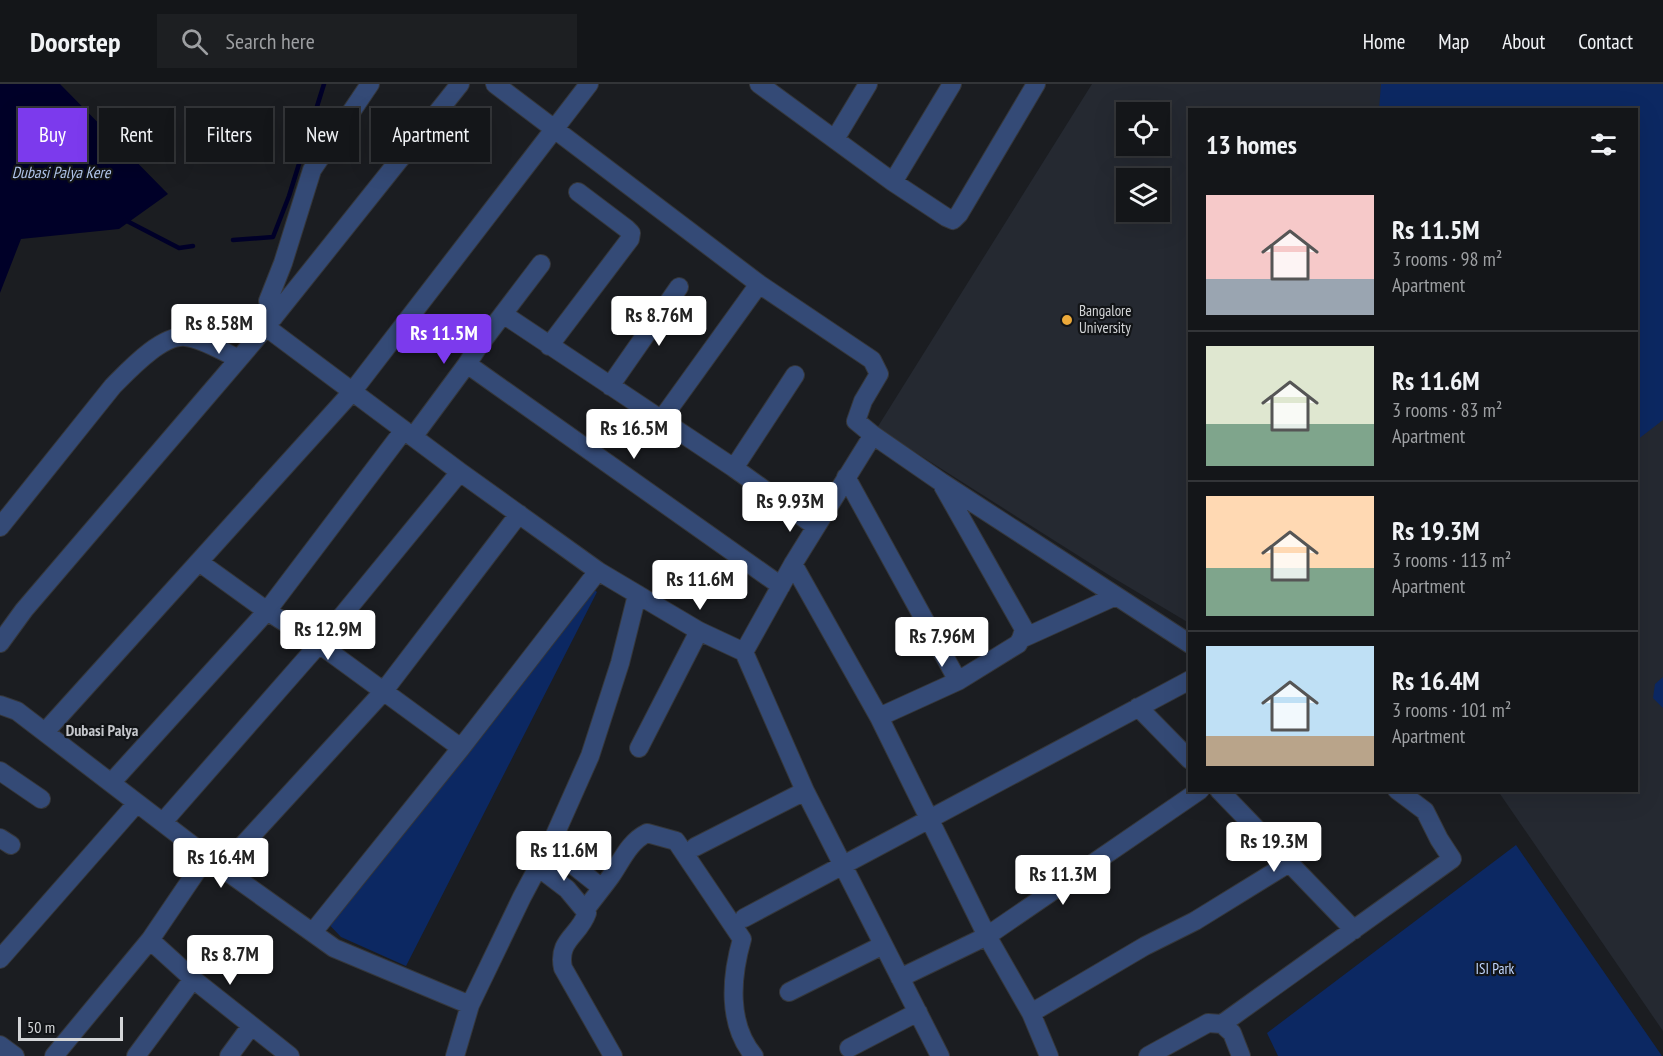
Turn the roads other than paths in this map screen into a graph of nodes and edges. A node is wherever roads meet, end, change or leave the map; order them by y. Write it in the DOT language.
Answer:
graph roads {
  1 [pos="370,84"];
  2 [pos="460,84"];
  3 [pos="495,84"];
  4 [pos="589,84"];
  5 [pos="759,84"];
  6 [pos="868,84"];
  7 [pos="952,84"];
  8 [pos="1036,84"];
  9 [pos="779,90"];
  10 [pos="555,128"];
  11 [pos="835,139"];
  12 [pos="893,182"];
  13 [pos="578,192"];
  14 [pos="541,264"];
  15 [pos="759,284"];
  16 [pos="679,287"];
  17 [pos="503,314"];
  18 [pos="270,322"];
  19 [pos="549,346"];
  20 [pos="239,359"];
  21 [pos="467,364"];
  22 [pos="795,375"];
  23 [pos="610,386"];
  24 [pos="352,392"];
  25 [pos="662,420"];
  26 [pos="409,434"];
  27 [pos="873,435"];
  28 [pos="734,468"];
  29 [pos="459,472"];
  30 [pos="846,477"];
  31 [pos="941,482"];
  32 [pos="519,514"];
  33 [pos="815,526"];
  34 [pos="0,527"];
  35 [pos="199,562"];
  36 [pos="793,564"];
  37 [pos="598,571"];
  38 [pos="781,586"];
  39 [pos="637,595"];
  40 [pos="1116,596"];
  41 [pos="267,611"];
  42 [pos="699,631"];
  43 [pos="1021,639"];
  44 [pos="1188,643"];
  45 [pos="0,644"];
  46 [pos="319,644"];
  47 [pos="744,652"];
  48 [pos="958,681"];
  49 [pos="1188,681"];
  50 [pos="383,692"];
  51 [pos="0,705"];
  52 [pos="1138,707"];
  53 [pos="879,717"];
  54 [pos="45,732"];
  55 [pos="461,748"];
  56 [pos="639,748"];
  57 [pos="1188,758"];
  58 [pos="0,771"];
  59 [pos="111,783"];
  60 [pos="805,791"];
  61 [pos="1197,792"];
  62 [pos="1221,792"];
  63 [pos="1400,792"];
  64 [pos="41,799"];
  65 [pos="137,803"];
  66 [pos="929,818"];
  67 [pos="163,822"];
  68 [pos="549,846"];
  69 [pos="695,847"];
  70 [pos="207,856"];
  71 [pos="1289,863"];
  72 [pos="842,864"];
  73 [pos="538,867"];
  74 [pos="222,868"];
  75 [pos="602,888"];
  76 [pos="585,910"];
  77 [pos="744,918"];
  78 [pos="1354,930"];
  79 [pos="313,932"];
  80 [pos="987,936"];
  81 [pos="150,940"];
  82 [pos="883,945"];
  83 [pos="0,959"];
  84 [pos="900,978"];
  85 [pos="193,979"];
  86 [pos="789,992"];
  87 [pos="470,1005"];
  88 [pos="918,1012"];
  89 [pos="1031,1013"];
  90 [pos="1222,1024"];
  91 [pos="251,1026"];
  92 [pos="0,1045"];
  93 [pos="849,1048"];
  94 [pos="15,1056"];
  95 [pos="54,1056"];
  96 [pos="136,1056"];
  97 [pos="229,1056"];
  98 [pos="290,1056"];
  99 [pos="455,1056"];
  100 [pos="613,1056"];
  101 [pos="754,1056"];
  102 [pos="940,1056"];
  103 [pos="1049,1056"];
  104 [pos="1148,1056"];
  105 [pos="1241,1056"];
  1 -- 18 [label="street"];
  2 -- 18 [label="street"];
  3 -- 10 [label="street"];
  4 -- 10 [label="street"];
  5 -- 9 [label="street"];
  6 -- 11 [label="street"];
  7 -- 12 [label="street"];
  8 -- 12 [label="street"];
  9 -- 11 [label="street"];
  10 -- 15 [label="street"];
  10 -- 24 [label="street"];
  11 -- 12 [label="street"];
  13 -- 19 [label="street"];
  14 -- 17 [label="street"];
  15 -- 25 [label="street"];
  15 -- 27 [label="street"];
  16 -- 23 [label="street"];
  17 -- 19 [label="street"];
  17 -- 21 [label="street"];
  18 -- 20 [label="street"];
  18 -- 24 [label="street"];
  19 -- 23 [label="street"];
  20 -- 34 [label="street"];
  20 -- 45 [label="street"];
  21 -- 26 [label="street"];
  21 -- 38 [label="street"];
  22 -- 28 [label="street"];
  23 -- 25 [label="street"];
  24 -- 26 [label="street"];
  24 -- 35 [label="street"];
  25 -- 28 [label="street"];
  26 -- 29 [label="street"];
  26 -- 41 [label="street"];
  27 -- 30 [label="street"];
  27 -- 31 [label="street"];
  28 -- 33 [label="street"];
  29 -- 32 [label="street"];
  29 -- 46 [label="street"];
  30 -- 33 [label="street"];
  30 -- 48 [label="street"];
  31 -- 40 [label="street"];
  31 -- 43 [label="street"];
  32 -- 37 [label="street"];
  32 -- 50 [label="street"];
  33 -- 36 [label="street"];
  35 -- 41 [label="street"];
  35 -- 54 [label="street"];
  36 -- 38 [label="street"];
  36 -- 53 [label="street"];
  37 -- 39 [label="street"];
  37 -- 55 [label="street"];
  38 -- 47 [label="street"];
  39 -- 42 [label="street"];
  39 -- 68 [label="street"];
  40 -- 43 [label="street"];
  40 -- 44 [label="street"];
  41 -- 46 [label="street"];
  41 -- 59 [label="street"];
  42 -- 47 [label="street"];
  42 -- 56 [label="street"];
  43 -- 48 [label="street"];
  46 -- 50 [label="street"];
  46 -- 67 [label="street"];
  47 -- 60 [label="street"];
  48 -- 53 [label="street"];
  49 -- 52 [label="street"];
  50 -- 55 [label="street"];
  50 -- 74 [label="street"];
  51 -- 54 [label="street"];
  52 -- 57 [label="street"];
  52 -- 66 [label="street"];
  53 -- 66 [label="street"];
  54 -- 59 [label="street"];
  55 -- 79 [label="street"];
  58 -- 64 [label="street"];
  59 -- 65 [label="street"];
  60 -- 69 [label="street"];
  60 -- 72 [label="street"];
  61 -- 80 [label="street"];
  62 -- 71 [label="street"];
  63 -- 78 [label="street"];
  65 -- 67 [label="street"];
  65 -- 83 [label="street"];
  66 -- 72 [label="street"];
  66 -- 80 [label="street"];
  67 -- 70 [label="street"];
  68 -- 73 [label="street"];
  68 -- 75 [label="street"];
  70 -- 74 [label="street"];
  70 -- 81 [label="street"];
  71 -- 78 [label="street"];
  71 -- 89 [label="street"];
  72 -- 77 [label="street"];
  72 -- 82 [label="street"];
  73 -- 76 [label="street"];
  73 -- 87 [label="street"];
  74 -- 79 [label="street"];
  75 -- 76 [label="street"];
  75 -- 101 [label="street"];
  76 -- 100 [label="street"];
  78 -- 90 [label="street"];
  79 -- 87 [label="street"];
  80 -- 84 [label="street"];
  80 -- 89 [label="street"];
  81 -- 85 [label="street"];
  81 -- 95 [label="street"];
  82 -- 84 [label="street"];
  82 -- 86 [label="street"];
  84 -- 88 [label="street"];
  85 -- 91 [label="street"];
  85 -- 96 [label="street"];
  87 -- 99 [label="street"];
  88 -- 93 [label="street"];
  88 -- 102 [label="street"];
  89 -- 103 [label="street"];
  90 -- 104 [label="street"];
  90 -- 105 [label="street"];
  91 -- 97 [label="street"];
  91 -- 98 [label="street"];
  92 -- 94 [label="street"];
}
